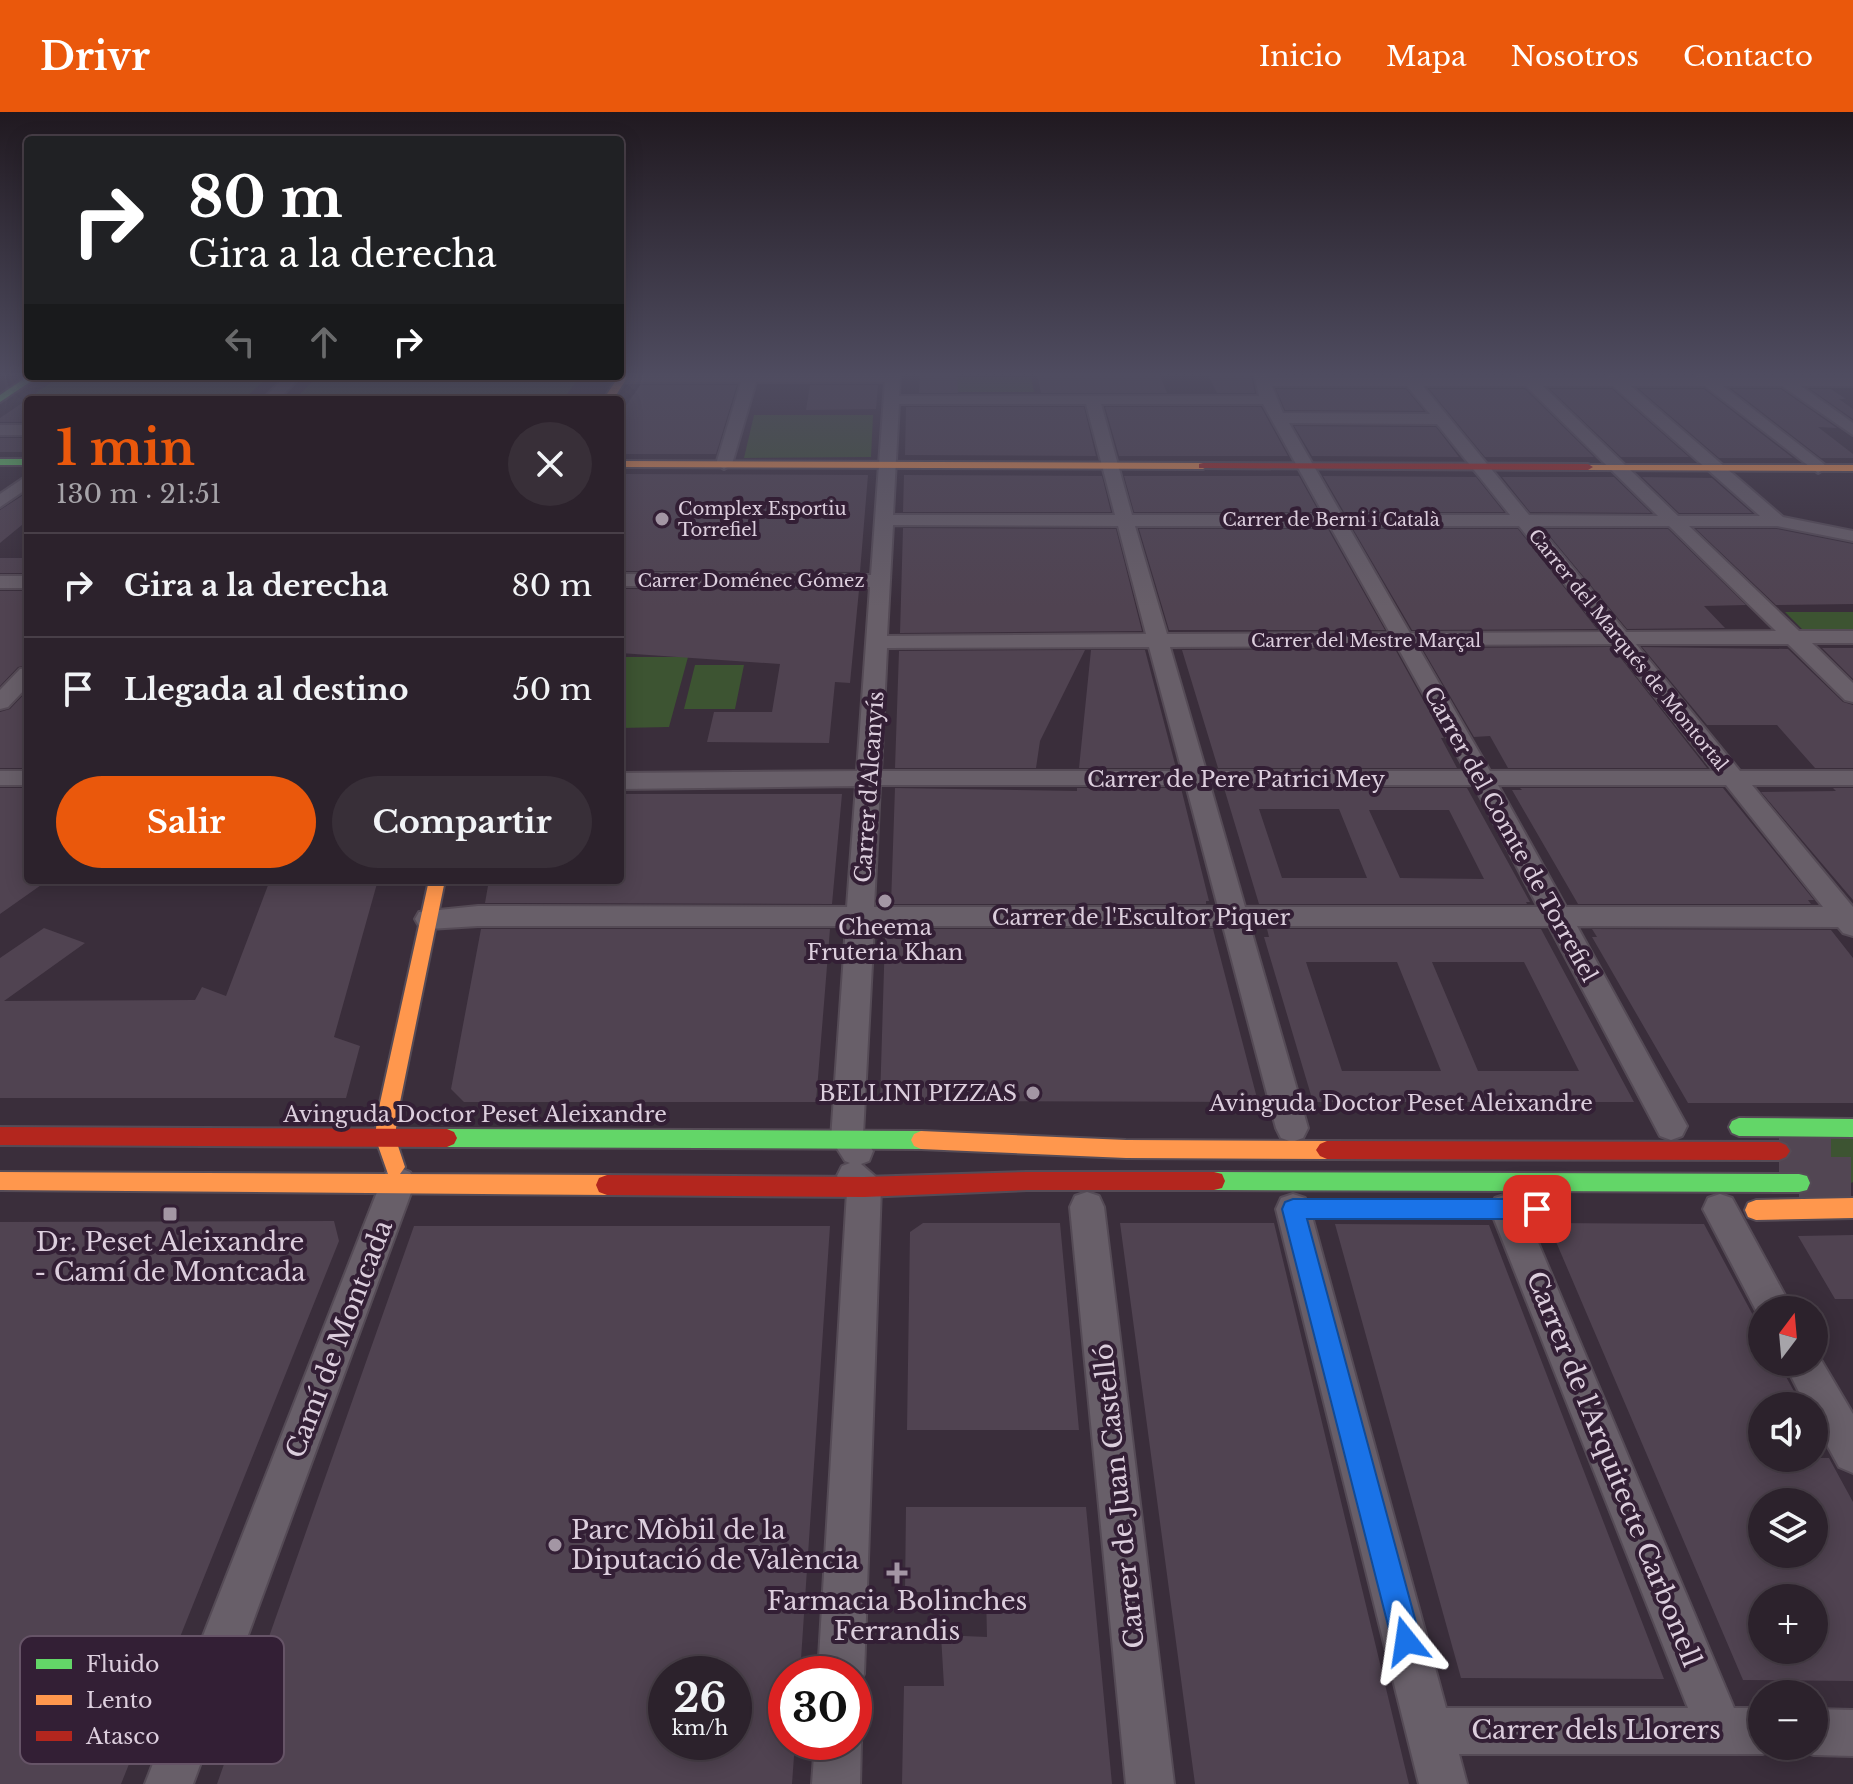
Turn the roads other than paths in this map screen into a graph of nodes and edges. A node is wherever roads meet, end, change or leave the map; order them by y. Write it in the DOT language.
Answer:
graph roads {
  1 [pos="728,451"];
  2 [pos="887,451"];
  3 [pos="1106,451"];
  4 [pos="1298,451"];
  5 [pos="1468,451"];
  6 [pos="1599,451"];
  7 [pos="1696,451"];
  8 [pos="1796,451"];
  9 [pos="0,462"];
  10 [pos="24,462"];
  11 [pos="624,464"];
  12 [pos="724,464"];
  13 [pos="886,465"];
  14 [pos="1110,466"];
  15 [pos="1307,467"];
  16 [pos="1481,467"];
  17 [pos="1616,468"];
  18 [pos="1715,468"];
  19 [pos="1818,468"];
  20 [pos="1853,468"];
  21 [pos="24,483"];
  22 [pos="0,502"];
  23 [pos="886,520"];
  24 [pos="1125,520"];
  25 [pos="1337,520"];
  26 [pos="1525,520"];
  27 [pos="1671,520"];
  28 [pos="1777,521"];
  29 [pos="1853,536"];
  30 [pos="624,580"];
  31 [pos="882,581"];
  32 [pos="0,582"];
  33 [pos="24,582"];
  34 [pos="1853,637"];
  35 [pos="1794,638"];
  36 [pos="1404,640"];
  37 [pos="1623,640"];
  38 [pos="1158,641"];
  39 [pos="878,642"];
  40 [pos="24,678"];
  41 [pos="1853,695"];
  42 [pos="0,702"];
  43 [pos="0,778"];
  44 [pos="24,778"];
  45 [pos="869,778"];
  46 [pos="1482,778"];
  47 [pos="1731,778"];
  48 [pos="1853,778"];
  49 [pos="1197,780"];
  50 [pos="624,781"];
  51 [pos="436,884"];
  52 [pos="861,917"];
  53 [pos="1234,917"];
  54 [pos="1558,917"];
  55 [pos="429,919"];
  56 [pos="1850,920"];
  57 [pos="1671,1126"];
  58 [pos="1717,1127"];
  59 [pos="1293,1128"];
  60 [pos="1853,1128"];
  61 [pos="1108,1130"];
  62 [pos="0,1136"];
  63 [pos="385,1137"];
  64 [pos="832,1139"];
  65 [pos="949,1140"];
  66 [pos="1779,1151"];
  67 [pos="0,1181"];
  68 [pos="398,1182"];
  69 [pos="1799,1183"];
  70 [pos="876,1187"];
  71 [pos="926,1187"];
  72 [pos="1001,1201"];
  73 [pos="1087,1207"];
  74 [pos="1853,1208"];
  75 [pos="1293,1209"];
  76 [pos="1507,1209"];
  77 [pos="1712,1209"];
  78 [pos="1766,1296"];
  79 [pos="1811,1376"];
  80 [pos="1853,1453"];
  81 [pos="225,1636"];
  82 [pos="842,1656"];
  83 [pos="1741,1730"];
  84 [pos="1430,1731"];
  85 [pos="1828,1732"];
  86 [pos="1853,1733"];
  87 [pos="837,1760"];
  88 [pos="177,1764"];
  89 [pos="169,1784"];
  90 [pos="836,1784"];
  91 [pos="1150,1784"];
  92 [pos="1443,1784"];
  1 -- 12 [label="street"];
  2 -- 13 [label="street, Carrer d'Alcanyís"];
  3 -- 14 [label="street"];
  4 -- 15 [label="street, Carrer del Comte de Torrefiel"];
  5 -- 16 [label="street, Carrer del Marqués de Montortal"];
  6 -- 17 [label="street"];
  7 -- 18 [label="street"];
  8 -- 19 [label="street"];
  9 -- 10 [label="main road"];
  11 -- 12 [label="main road"];
  12 -- 13 [label="main road"];
  13 -- 14 [label="main road"];
  13 -- 23 [label="street, Carrer d'Alcanyís"];
  14 -- 15 [label="main road"];
  14 -- 24 [label="street"];
  15 -- 16 [label="main road"];
  15 -- 25 [label="street, Carrer del Comte de Torrefiel"];
  16 -- 17 [label="main road"];
  16 -- 26 [label="street, Carrer del Marqués de Montortal"];
  17 -- 18 [label="main road"];
  17 -- 27 [label="street"];
  18 -- 19 [label="main road"];
  18 -- 28 [label="street"];
  19 -- 20 [label="main road"];
  21 -- 22 [label="street"];
  23 -- 24 [label="street, Carrer de Berni i Català"];
  23 -- 31 [label="street, Carrer d'Alcanyís"];
  24 -- 25 [label="street, Carrer de Berni i Català"];
  24 -- 38 [label="street"];
  25 -- 26 [label="street, Carrer de Berni i Català"];
  25 -- 36 [label="street, Carrer del Comte de Torrefiel"];
  26 -- 27 [label="street, Carrer de Berni i Català"];
  26 -- 37 [label="street, Carrer del Marqués de Montortal"];
  27 -- 28 [label="street, Carrer de Berni i Català"];
  27 -- 35 [label="street"];
  28 -- 29 [label="street, Carrer de Berni i Català"];
  30 -- 31 [label="street, Carrer Doménec Gómez"];
  31 -- 39 [label="street, Carrer d'Alcanyís"];
  32 -- 33 [label="street"];
  34 -- 35 [label="street, Carrer del Mestre Marçal"];
  35 -- 37 [label="street, Carrer del Mestre Marçal"];
  35 -- 41 [label="street"];
  36 -- 37 [label="street, Carrer del Mestre Marçal"];
  36 -- 38 [label="street, Carrer del Mestre Marçal"];
  36 -- 46 [label="street, Carrer del Comte de Torrefiel"];
  37 -- 47 [label="street, Carrer del Marqués de Montortal"];
  38 -- 39 [label="street, Carrer del Mestre Marçal"];
  38 -- 49 [label="street"];
  39 -- 45 [label="street, Carrer d'Alcanyís"];
  40 -- 42 [label="street"];
  43 -- 44 [label="street"];
  45 -- 49 [label="street, Carrer de Pere Patrici Mey"];
  45 -- 50 [label="street, Carrer de Pere Patrici Mey"];
  45 -- 52 [label="street, Carrer d'Alcanyís"];
  46 -- 47 [label="street, Carrer de Pere Patrici Mey"];
  46 -- 49 [label="street, Carrer de Pere Patrici Mey"];
  46 -- 54 [label="street, Carrer del Comte de Torrefiel"];
  47 -- 48 [label="street, Carrer de Pere Patrici Mey"];
  47 -- 56 [label="street, Carrer del Marqués de Montortal"];
  49 -- 53 [label="street"];
  51 -- 55 [label="main road"];
  52 -- 53 [label="street, Carrer de l'Escultor Piquer"];
  52 -- 55 [label="street, Carrer de l'Escultor Piquer"];
  52 -- 64 [label="street, Carrer d'Alcanyís"];
  53 -- 54 [label="street, Carrer de l'Escultor Piquer"];
  53 -- 59 [label="street"];
  54 -- 56 [label="street, Carrer de l'Escultor Piquer"];
  54 -- 57 [label="street, Carrer del Comte de Torrefiel"];
  55 -- 63 [label="main road"];
  58 -- 60 [label="main road"];
  61 -- 65 [label="main road, Avinguda Doctor Peset Aleixandre"];
  62 -- 63 [label="main road, Avinguda Doctor Peset Aleixandre"];
  63 -- 64 [label="main road, Avinguda Doctor Peset Aleixandre"];
  63 -- 68 [label="main road"];
  64 -- 65 [label="main road, Avinguda Doctor Peset Aleixandre"];
  64 -- 70 [label="street"];
  65 -- 66 [label="main road, Avinguda Doctor Peset Aleixandre"];
  67 -- 68 [label="main road"];
  68 -- 70 [label="main road"];
  68 -- 81 [label="street, Camí de Montcada"];
  69 -- 71 [label="main road"];
  70 -- 71 [label="main road"];
  70 -- 82 [label="street"];
  71 -- 72 [label="main road"];
  73 -- 91 [label="street, Carrer de Juan Castelló"];
  74 -- 77 [label="main road"];
  75 -- 84 [label="street"];
  76 -- 83 [label="street, Carrer de l'Arquitecte Carbonell"];
  77 -- 78 [label="street"];
  79 -- 80 [label="street"];
  83 -- 84 [label="street, Carrer dels Llorers"];
  84 -- 92 [label="street"];
  85 -- 86 [label="street"];
  87 -- 90 [label="street"];
  88 -- 89 [label="street, Camí de Montcada"];
}
